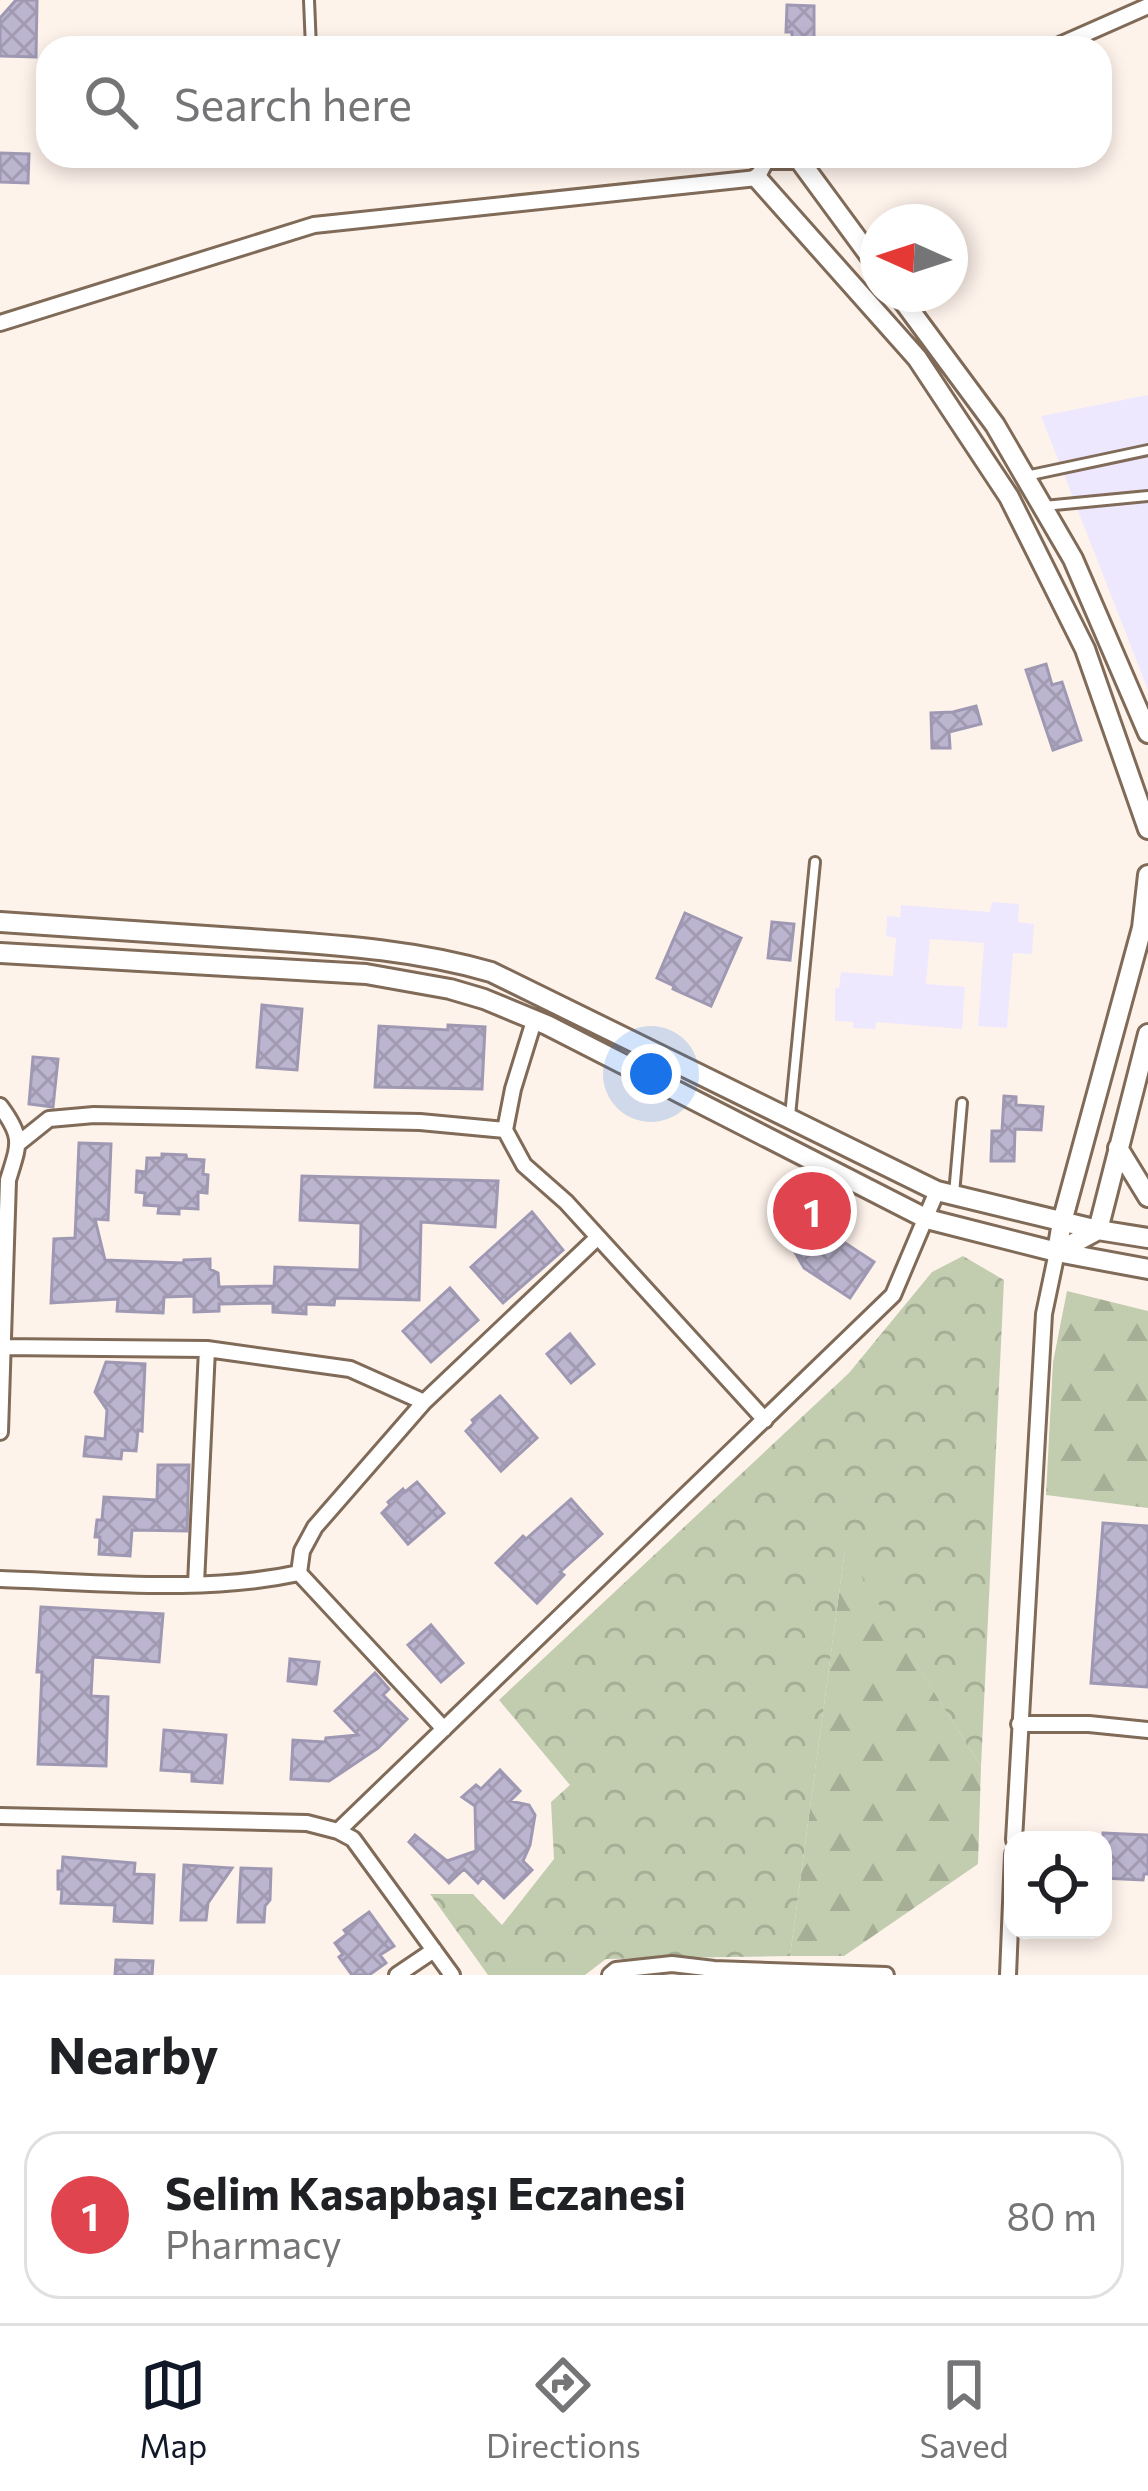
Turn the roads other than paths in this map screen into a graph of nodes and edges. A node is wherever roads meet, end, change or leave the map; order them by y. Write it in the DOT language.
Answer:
graph roads {
  1 [pos="309,0"];
  2 [pos="1148,6"];
  3 [pos="310,36"];
  4 [pos="1080,36"];
  5 [pos="763,168"];
  6 [pos="812,168"];
  7 [pos="758,178"];
  8 [pos="860,240"];
  9 [pos="911,312"];
  10 [pos="0,323"];
  11 [pos="1148,450"];
  12 [pos="1025,476"];
  13 [pos="1148,496"];
  14 [pos="1042,506"];
  15 [pos="1148,733"];
  16 [pos="1148,829"];
  17 [pos="815,862"];
  18 [pos="1148,875"];
  19 [pos="0,922"];
  20 [pos="0,953"];
  21 [pos="534,1021"];
  22 [pos="1148,1034"];
  23 [pos="962,1103"];
  24 [pos="0,1106"];
  25 [pos="790,1117"];
  26 [pos="505,1130"];
  27 [pos="20,1143"];
  28 [pos="1118,1148"];
  29 [pos="945,1194"];
  30 [pos="1148,1197"];
  31 [pos="927,1219"];
  32 [pos="1063,1222"];
  33 [pos="1098,1230"];
  34 [pos="598,1238"];
  35 [pos="1148,1238"];
  36 [pos="1057,1252"];
  37 [pos="1148,1269"];
  38 [pos="2,1347"];
  39 [pos="207,1349"];
  40 [pos="424,1402"];
  41 [pos="765,1420"];
  42 [pos="0,1432"];
  43 [pos="298,1573"];
  44 [pos="0,1579"];
  45 [pos="196,1584"];
  46 [pos="1018,1724"];
  47 [pos="444,1729"];
  48 [pos="1148,1730"];
  49 [pos="0,1816"];
  50 [pos="338,1831"];
  51 [pos="1014,1831"];
  52 [pos="1009,1939"];
  53 [pos="434,1950"];
  54 [pos="397,1975"];
  55 [pos="452,1975"];
  56 [pos="610,1975"];
  57 [pos="886,1975"];
  58 [pos="1008,1975"];
  1 -- 3 [label="lane"];
  2 -- 4 [label="street"];
  5 -- 7 [label="street"];
  6 -- 8 [label="street"];
  7 -- 10 [label="street"];
  7 -- 16 [label="street"];
  9 -- 12 [label="street"];
  11 -- 12 [label="lane"];
  12 -- 14 [label="street"];
  13 -- 14 [label="lane"];
  14 -- 15 [label="street"];
  17 -- 25 [label="lane"];
  18 -- 32 [label="street"];
  19 -- 25 [label="street"];
  20 -- 21 [label="street"];
  21 -- 26 [label="street"];
  21 -- 31 [label="street"];
  22 -- 28 [label="street"];
  23 -- 29 [label="lane"];
  24 -- 27 [label="street"];
  25 -- 29 [label="street"];
  26 -- 27 [label="street"];
  26 -- 34 [label="street"];
  27 -- 38 [label="street"];
  28 -- 30 [label="street"];
  28 -- 33 [label="street"];
  29 -- 31 [label="street"];
  29 -- 32 [label="street"];
  31 -- 36 [label="street"];
  31 -- 41 [label="street"];
  32 -- 33 [label="street"];
  32 -- 36 [label="street"];
  33 -- 35 [label="street"];
  33 -- 36 [label="street"];
  34 -- 40 [label="street"];
  34 -- 41 [label="street"];
  36 -- 37 [label="street"];
  36 -- 46 [label="street"];
  38 -- 39 [label="street"];
  38 -- 42 [label="street"];
  39 -- 40 [label="street"];
  39 -- 45 [label="street"];
  40 -- 43 [label="street"];
  41 -- 47 [label="street"];
  43 -- 45 [label="street"];
  43 -- 47 [label="street"];
  44 -- 45 [label="street"];
  46 -- 48 [label="street"];
  46 -- 51 [label="street"];
  47 -- 50 [label="street"];
  49 -- 50 [label="street"];
  50 -- 53 [label="street"];
  52 -- 58 [label="street"];
  53 -- 54 [label="street"];
  53 -- 55 [label="street"];
  56 -- 57 [label="street"];
}
